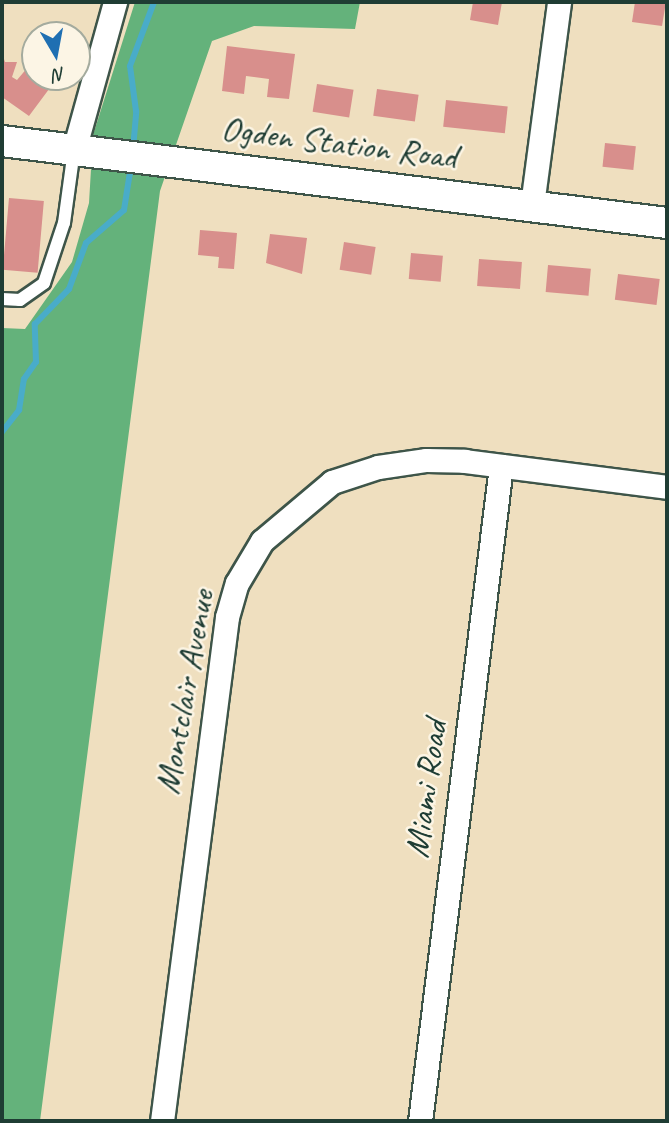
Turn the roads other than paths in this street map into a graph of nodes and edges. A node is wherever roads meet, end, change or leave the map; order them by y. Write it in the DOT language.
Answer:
graph roads {
  1 [pos="115,2"];
  2 [pos="559,2"];
  3 [pos="2,141"];
  4 [pos="74,150"];
  5 [pos="532,205"];
  6 [pos="667,223"];
  7 [pos="2,299"];
  8 [pos="501,466"];
  9 [pos="667,487"];
  10 [pos="162,1121"];
  11 [pos="420,1121"];
  1 -- 4 [label="street"];
  2 -- 5 [label="street"];
  3 -- 4 [label="street, Ogden Station Road"];
  4 -- 5 [label="street, Ogden Station Road"];
  4 -- 7 [label="lane"];
  5 -- 6 [label="street, Ogden Station Road"];
  8 -- 9 [label="street, Montclair Avenue"];
  8 -- 10 [label="street, Montclair Avenue"];
  8 -- 11 [label="street, Miami Road"];
}
